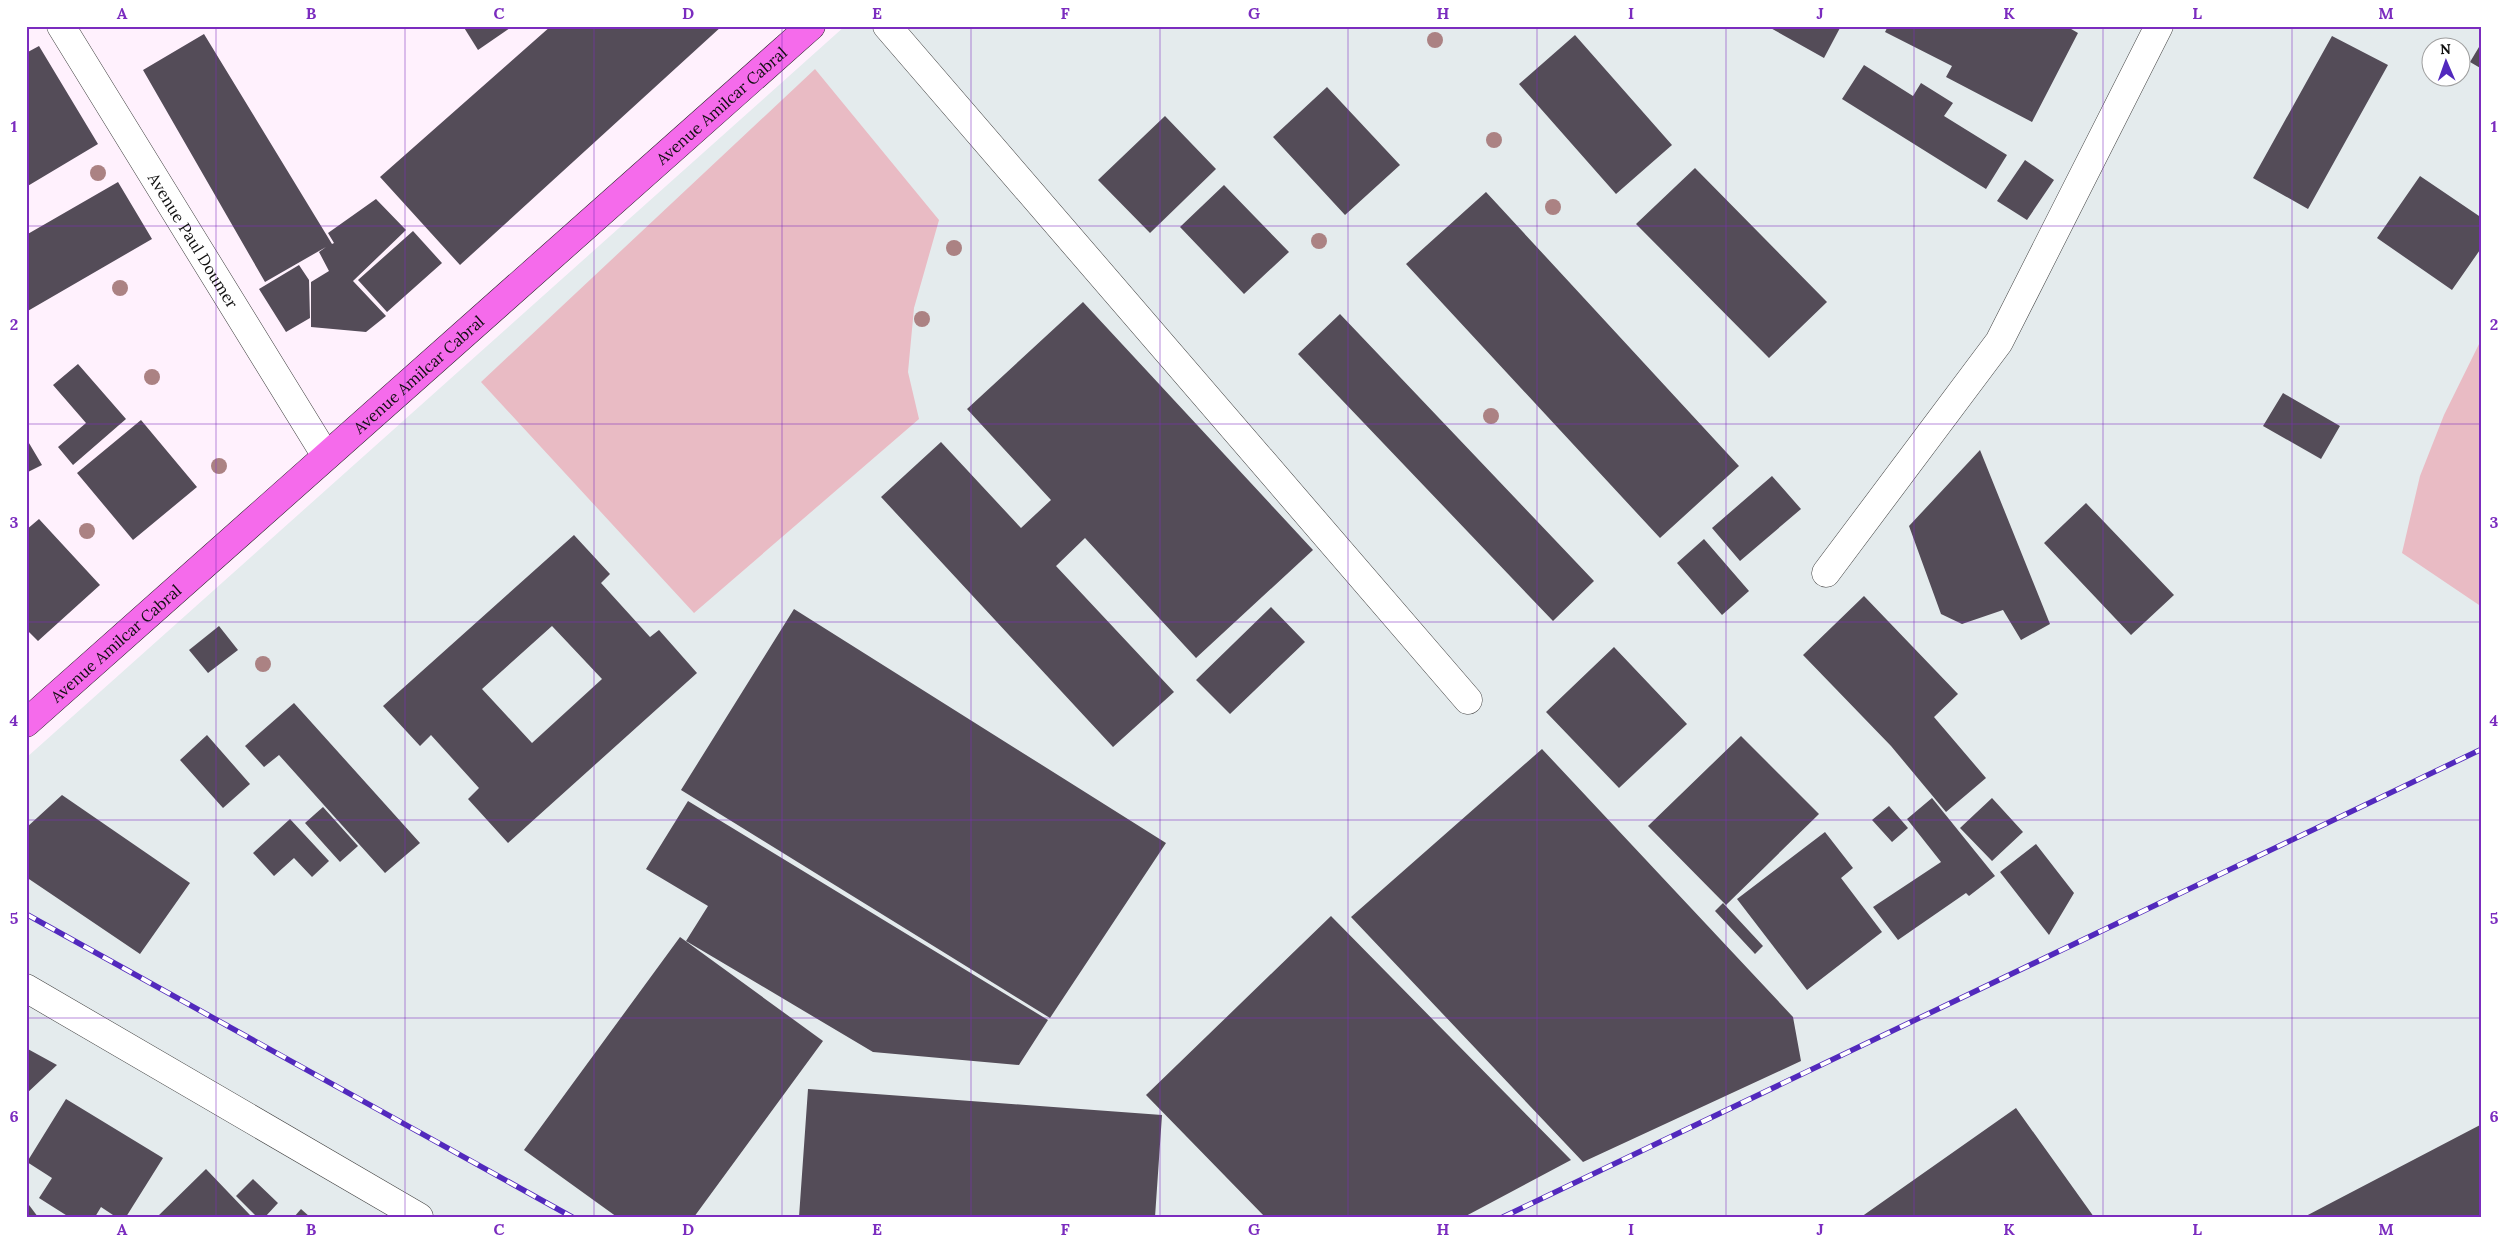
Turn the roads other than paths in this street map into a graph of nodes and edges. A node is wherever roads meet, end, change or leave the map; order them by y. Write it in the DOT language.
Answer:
graph roads {
  1 [pos="61,26"];
  2 [pos="887,26"];
  3 [pos="2159,26"];
  4 [pos="807,28"];
  5 [pos="326,456"];
  6 [pos="1826,573"];
  7 [pos="1468,700"];
  8 [pos="26,723"];
  9 [pos="26,988"];
  10 [pos="419,1217"];
  1 -- 5 [label="street, Avenue Paul Doumer"];
  2 -- 7 [label="street"];
  3 -- 6 [label="street"];
  4 -- 5 [label="main road, Avenue Amilcar Cabral"];
  5 -- 8 [label="main road, Avenue Amilcar Cabral"];
  9 -- 10 [label="street"];
}
